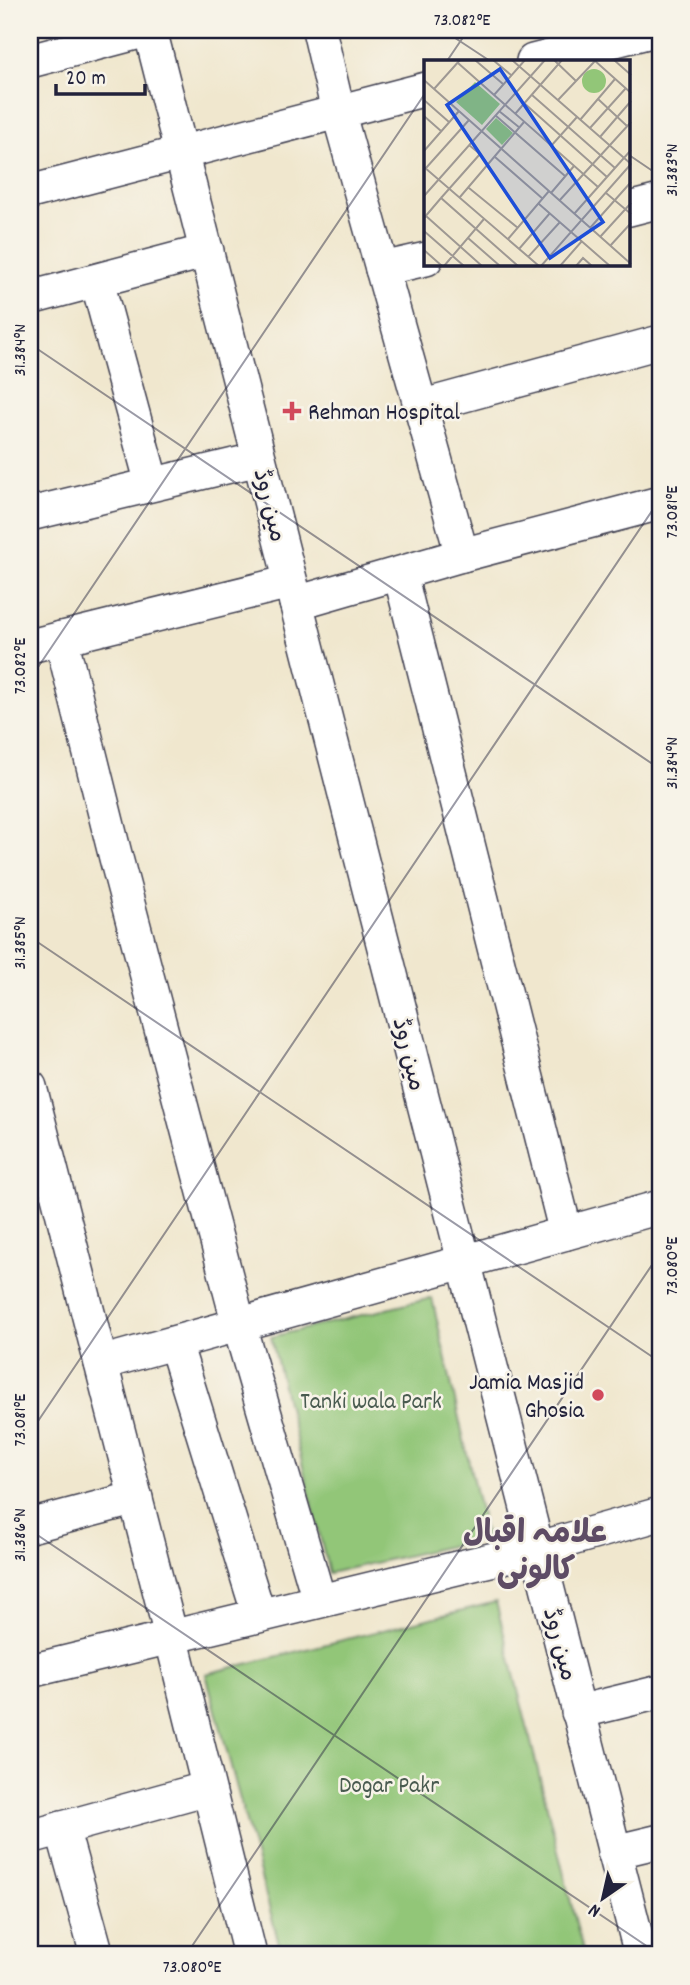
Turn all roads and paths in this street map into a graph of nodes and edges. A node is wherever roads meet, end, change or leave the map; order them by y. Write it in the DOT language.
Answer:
graph roads {
  1 [pos="149,30"];
  2 [pos="319,30"];
  3 [pos="655,30"];
  4 [pos="537,60"];
  5 [pos="30,61"];
  6 [pos="424,90"];
  7 [pos="338,111"];
  8 [pos="181,153"];
  9 [pos="30,192"];
  10 [pos="660,201"];
  11 [pos="630,209"];
  12 [pos="206,251"];
  13 [pos="424,258"];
  14 [pos="382,269"];
  15 [pos="97,281"];
  16 [pos="30,298"];
  17 [pos="660,342"];
  18 [pos="421,407"];
  19 [pos="259,459"];
  20 [pos="152,484"];
  21 [pos="660,503"];
  22 [pos="30,514"];
  23 [pos="462,555"];
  24 [pos="400,573"];
  25 [pos="293,593"];
  26 [pos="45,642"];
  27 [pos="30,1087"];
  28 [pos="660,1207"];
  29 [pos="566,1233"];
  30 [pos="463,1262"];
  31 [pos="239,1325"];
  32 [pos="175,1343"];
  33 [pos="101,1363"];
  34 [pos="135,1498"];
  35 [pos="660,1514"];
  36 [pos="30,1526"];
  37 [pos="536,1549"];
  38 [pos="319,1600"];
  39 [pos="259,1615"];
  40 [pos="171,1636"];
  41 [pos="30,1671"];
  42 [pos="660,1692"];
  43 [pos="578,1712"];
  44 [pos="208,1788"];
  45 [pos="62,1828"];
  46 [pos="30,1837"];
  47 [pos="660,1841"];
  48 [pos="614,1852"];
  49 [pos="97,1955"];
  50 [pos="250,1955"];
  51 [pos="640,1955"];
  1 -- 5 [label="street"];
  1 -- 8 [label="street, مین روڈ"];
  2 -- 7 [label="street"];
  3 -- 4 [label="street"];
  6 -- 7 [label="street"];
  7 -- 8 [label="street"];
  7 -- 14 [label="street"];
  8 -- 9 [label="street"];
  8 -- 12 [label="street, مین روڈ"];
  10 -- 11 [label="street"];
  12 -- 15 [label="street"];
  12 -- 19 [label="street, مین روڈ"];
  13 -- 14 [label="street"];
  14 -- 18 [label="street"];
  15 -- 16 [label="street"];
  15 -- 20 [label="street"];
  17 -- 18 [label="street"];
  18 -- 23 [label="street"];
  19 -- 20 [label="street"];
  19 -- 25 [label="street, مین روڈ"];
  20 -- 22 [label="street"];
  21 -- 23 [label="street"];
  23 -- 24 [label="street"];
  24 -- 25 [label="street"];
  24 -- 29 [label="street"];
  25 -- 26 [label="street"];
  25 -- 30 [label="street, مین روڈ"];
  26 -- 31 [label="street"];
  27 -- 33 [label="street"];
  28 -- 29 [label="street"];
  29 -- 30 [label="street"];
  30 -- 31 [label="street"];
  30 -- 37 [label="street, مین روڈ"];
  31 -- 32 [label="street"];
  31 -- 38 [label="street"];
  32 -- 33 [label="street"];
  32 -- 39 [label="street"];
  33 -- 34 [label="street"];
  34 -- 36 [label="street"];
  34 -- 40 [label="street"];
  35 -- 37 [label="street"];
  37 -- 38 [label="street"];
  37 -- 43 [label="street, مین روڈ"];
  38 -- 39 [label="street"];
  39 -- 40 [label="street"];
  40 -- 41 [label="street"];
  40 -- 44 [label="street"];
  42 -- 43 [label="street"];
  43 -- 48 [label="street, مین روڈ"];
  44 -- 45 [label="street"];
  44 -- 50 [label="street"];
  45 -- 46 [label="street"];
  45 -- 49 [label="street"];
  47 -- 48 [label="street"];
  48 -- 51 [label="street, مین روڈ"];
}
